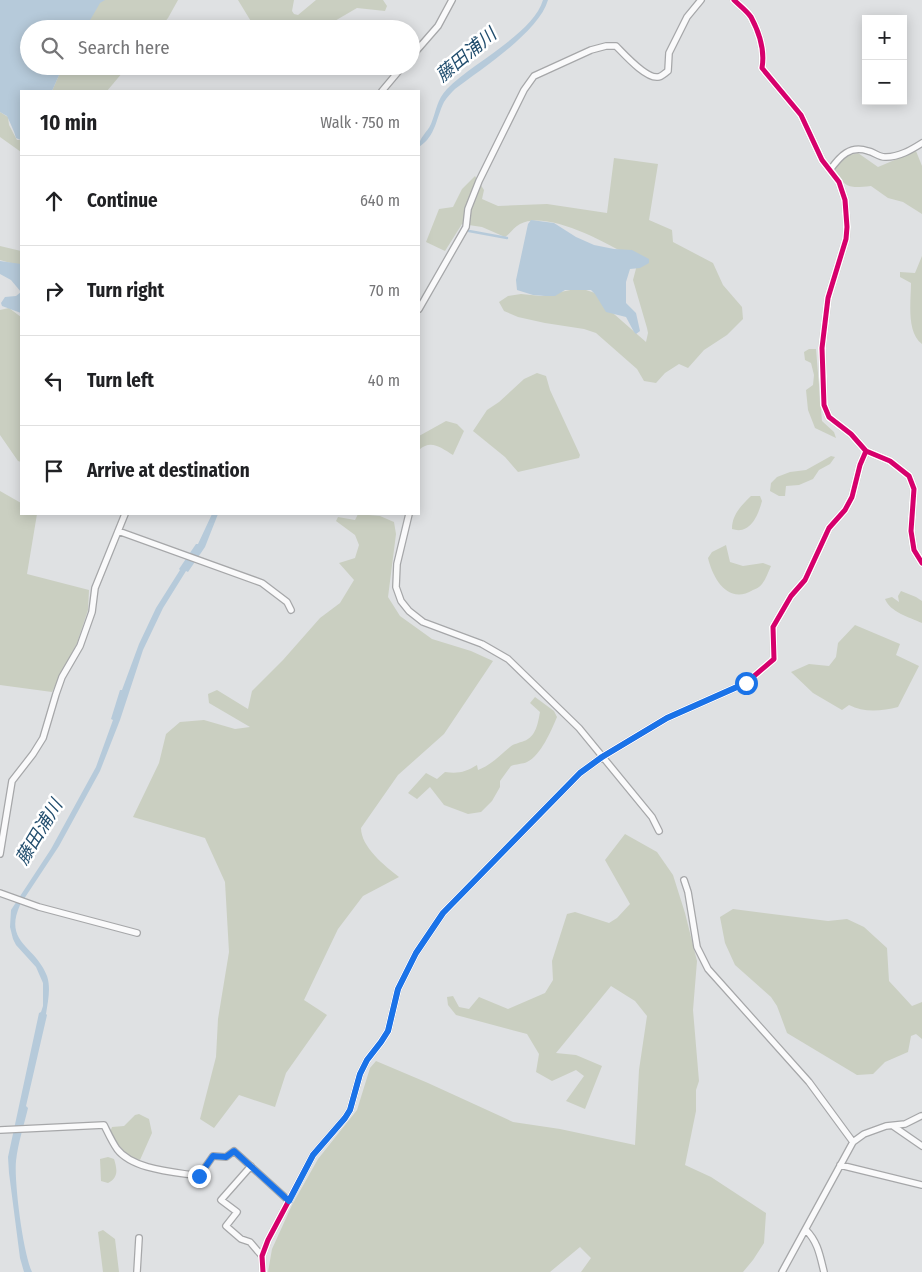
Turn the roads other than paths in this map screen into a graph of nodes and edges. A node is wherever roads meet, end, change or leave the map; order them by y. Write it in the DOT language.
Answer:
graph roads {
  1 [pos="452,0"];
  2 [pos="701,0"];
  3 [pos="734,0"];
  4 [pos="420,47"];
  5 [pos="396,75"];
  6 [pos="383,90"];
  7 [pos="922,143"];
  8 [pos="830,170"];
  9 [pos="420,307"];
  10 [pos="866,451"];
  11 [pos="125,515"];
  12 [pos="409,515"];
  13 [pos="118,531"];
  14 [pos="922,562"];
  15 [pos="291,610"];
  16 [pos="602,757"];
  17 [pos="659,831"];
  18 [pos="0,854"];
  19 [pos="684,880"];
  20 [pos="0,893"];
  21 [pos="137,933"];
  22 [pos="921,1116"];
  23 [pos="893,1126"];
  24 [pos="0,1130"];
  25 [pos="853,1142"];
  26 [pos="922,1146"];
  27 [pos="840,1165"];
  28 [pos="251,1166"];
  29 [pos="922,1185"];
  30 [pos="289,1201"];
  31 [pos="806,1230"];
  32 [pos="139,1238"];
  33 [pos="262,1256"];
  34 [pos="137,1272"];
  35 [pos="263,1272"];
  36 [pos="782,1272"];
  37 [pos="824,1272"];
  1 -- 4 [label="street"];
  2 -- 9 [label="street"];
  3 -- 8 [label="street"];
  5 -- 6 [label="street"];
  7 -- 8 [label="street"];
  8 -- 10 [label="street"];
  10 -- 14 [label="street"];
  10 -- 16 [label="street"];
  11 -- 13 [label="street"];
  12 -- 16 [label="street"];
  13 -- 15 [label="street"];
  13 -- 18 [label="street"];
  16 -- 17 [label="street"];
  16 -- 30 [label="street"];
  19 -- 25 [label="street"];
  20 -- 21 [label="street"];
  22 -- 23 [label="street"];
  23 -- 25 [label="street"];
  23 -- 26 [label="street"];
  24 -- 28 [label="street"];
  25 -- 27 [label="street"];
  27 -- 29 [label="street"];
  27 -- 31 [label="street"];
  28 -- 30 [label="street"];
  28 -- 33 [label="street"];
  30 -- 33 [label="street"];
  31 -- 36 [label="street"];
  31 -- 37 [label="street"];
  32 -- 34 [label="street"];
  33 -- 35 [label="street"];
}
